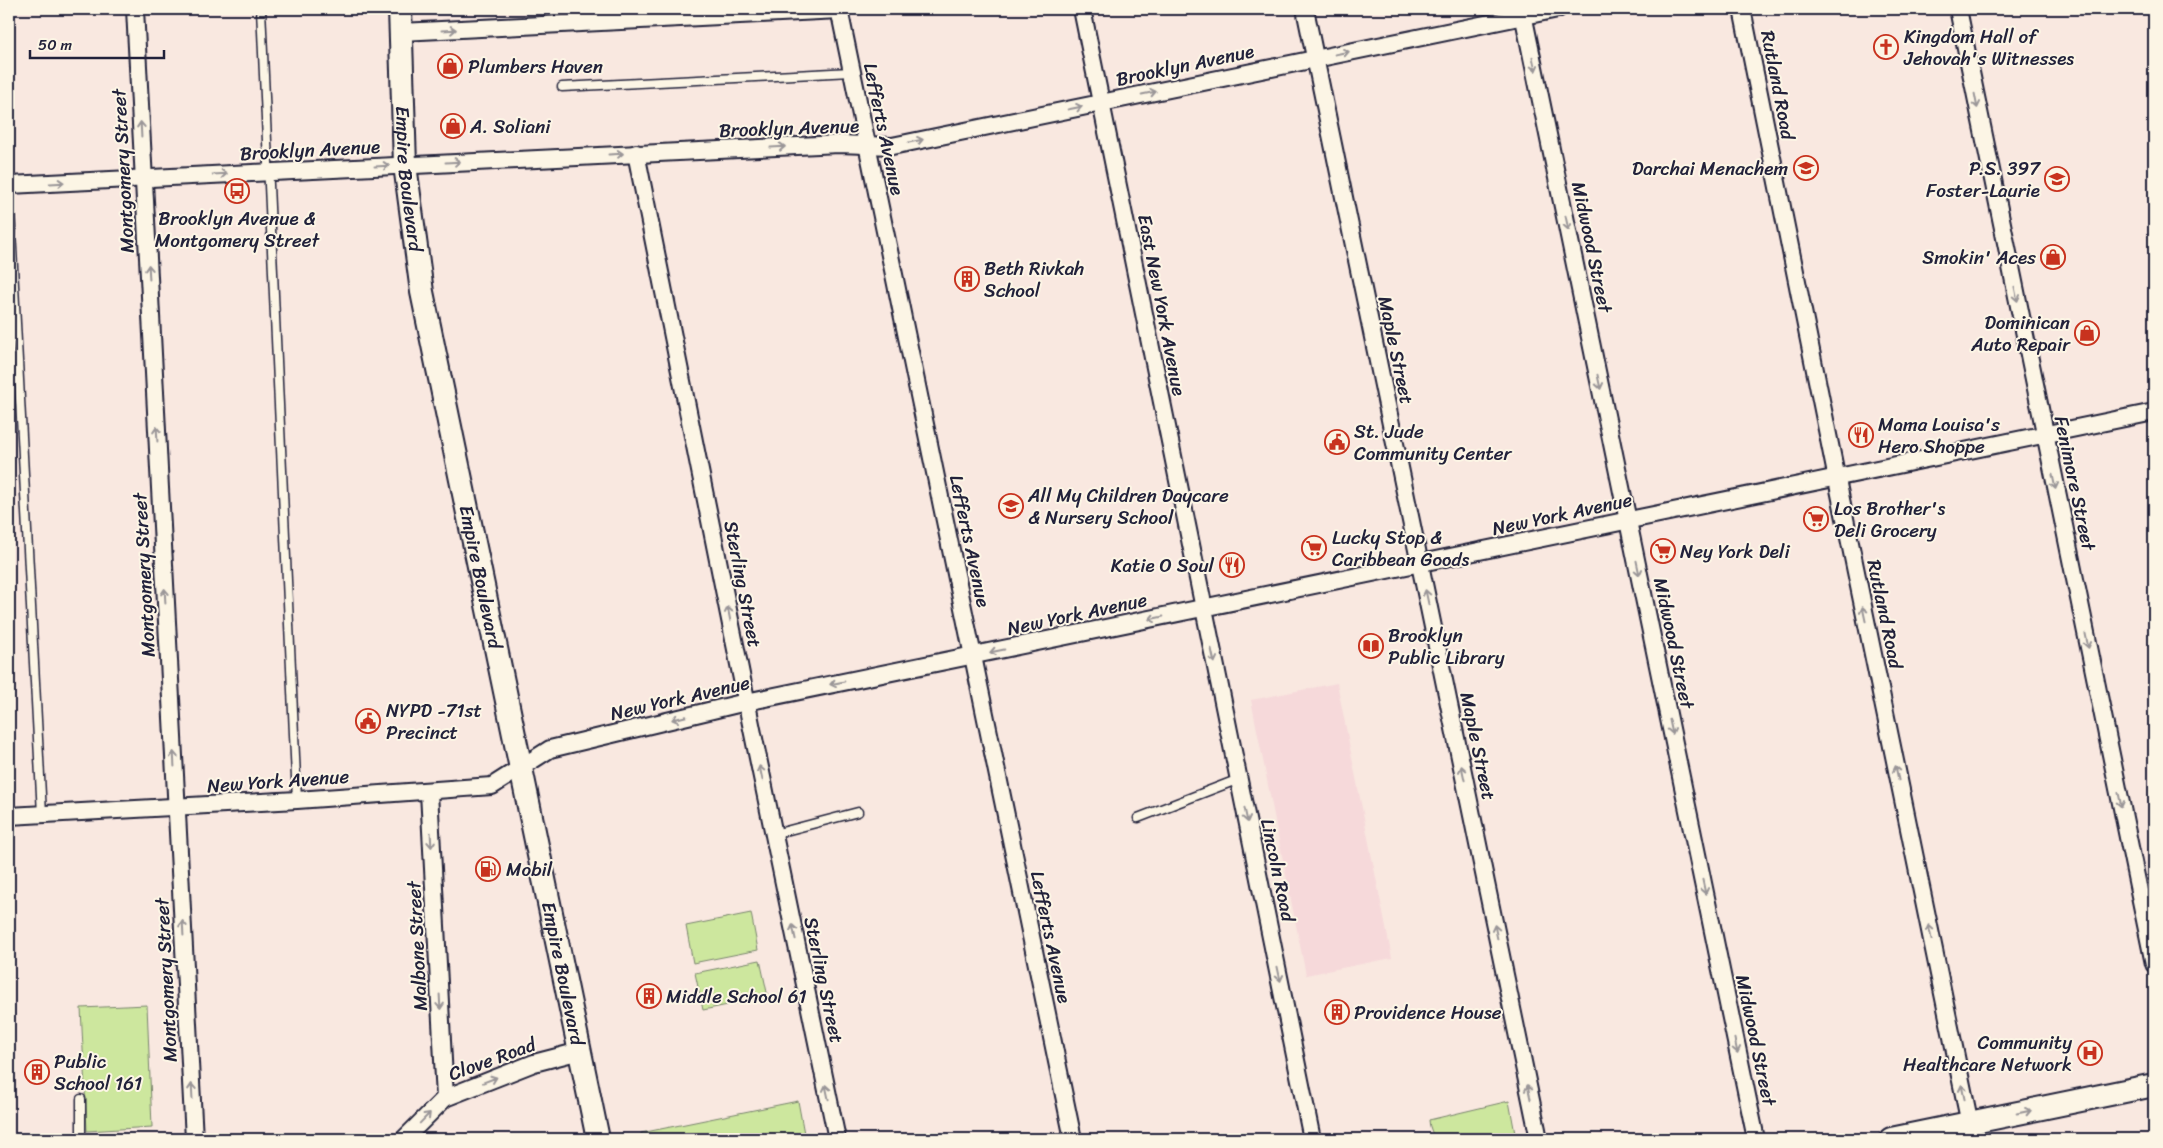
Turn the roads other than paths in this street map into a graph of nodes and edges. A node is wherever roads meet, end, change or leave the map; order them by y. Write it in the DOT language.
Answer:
graph roads {
  1 [pos="135,9"];
  2 [pos="261,9"];
  3 [pos="400,9"];
  4 [pos="1082,9"];
  5 [pos="1305,9"];
  6 [pos="1558,9"];
  7 [pos="1742,9"];
  8 [pos="1958,9"];
  9 [pos="839,10"];
  10 [pos="1523,12"];
  11 [pos="401,32"];
  12 [pos="1315,58"];
  13 [pos="851,72"];
  14 [pos="562,88"];
  15 [pos="1101,103"];
  16 [pos="867,145"];
  17 [pos="636,153"];
  18 [pos="404,165"];
  19 [pos="269,172"];
  20 [pos="144,178"];
  21 [pos="9,185"];
  22 [pos="9,191"];
  23 [pos="2154,412"];
  24 [pos="2044,434"];
  25 [pos="1836,478"];
  26 [pos="1628,521"];
  27 [pos="1420,564"];
  28 [pos="1204,608"];
  29 [pos="973,656"];
  30 [pos="746,702"];
  31 [pos="522,768"];
  32 [pos="1239,779"];
  33 [pos="429,792"];
  34 [pos="297,800"];
  35 [pos="176,808"];
  36 [pos="858,812"];
  37 [pos="42,814"];
  38 [pos="9,816"];
  39 [pos="1138,818"];
  40 [pos="774,834"];
  41 [pos="2154,964"];
  42 [pos="580,1051"];
  43 [pos="2154,1085"];
  44 [pos="445,1098"];
  45 [pos="80,1099"];
  46 [pos="1971,1131"];
  47 [pos="81,1139"];
  48 [pos="194,1139"];
  49 [pos="404,1139"];
  50 [pos="598,1139"];
  51 [pos="837,1139"];
  52 [pos="1073,1139"];
  53 [pos="1312,1139"];
  54 [pos="1539,1139"];
  55 [pos="1756,1139"];
  56 [pos="1891,1139"];
  20 -- 1 [label="street, Montgomery Street, one-way"];
  2 -- 19 [label="lane"];
  3 -- 11 [label="main road, Empire Boulevard"];
  4 -- 15 [label="street, East New York Avenue"];
  5 -- 12 [label="street, Maple Street"];
  6 -- 10 [label="street, Brooklyn Avenue"];
  7 -- 25 [label="street, Rutland Road"];
  8 -- 24 [label="street, Fenimore Street, one-way"];
  11 -- 9 [label="street, one-way"];
  9 -- 13 [label="street, Lefferts Avenue"];
  12 -- 10 [label="street, Brooklyn Avenue, one-way"];
  10 -- 26 [label="street, Midwood Street, one-way"];
  11 -- 18 [label="main road, Empire Boulevard"];
  15 -- 12 [label="street, Brooklyn Avenue, one-way"];
  12 -- 27 [label="street, Maple Street"];
  13 -- 14 [label="lane"];
  13 -- 16 [label="street, Lefferts Avenue"];
  16 -- 15 [label="street, Brooklyn Avenue, one-way"];
  15 -- 28 [label="street, East New York Avenue"];
  17 -- 16 [label="street, Brooklyn Avenue, one-way"];
  16 -- 29 [label="street, Lefferts Avenue"];
  18 -- 17 [label="street, Brooklyn Avenue, one-way"];
  30 -- 17 [label="street, Sterling Street, one-way"];
  19 -- 18 [label="street, Brooklyn Avenue, one-way"];
  18 -- 31 [label="main road, Empire Boulevard"];
  20 -- 19 [label="street, Brooklyn Avenue, one-way"];
  19 -- 34 [label="lane"];
  21 -- 20 [label="street, Brooklyn Avenue, one-way"];
  35 -- 20 [label="street, Montgomery Street, one-way"];
  22 -- 37 [label="lane"];
  23 -- 24 [label="street, New York Avenue"];
  24 -- 25 [label="street, New York Avenue"];
  24 -- 41 [label="street, Fenimore Street, one-way"];
  25 -- 26 [label="street, New York Avenue"];
  46 -- 25 [label="street, Rutland Road, one-way"];
  26 -- 27 [label="street, New York Avenue"];
  26 -- 55 [label="street, Midwood Street, one-way"];
  27 -- 28 [label="street, New York Avenue"];
  54 -- 27 [label="street, Maple Street, one-way"];
  28 -- 29 [label="street, New York Avenue, one-way"];
  28 -- 32 [label="street, Lincoln Road, one-way"];
  29 -- 30 [label="street, New York Avenue, one-way"];
  29 -- 52 [label="street, Lefferts Avenue"];
  30 -- 31 [label="street, New York Avenue, one-way"];
  40 -- 30 [label="street, Sterling Street, one-way"];
  31 -- 33 [label="street, New York Avenue"];
  31 -- 42 [label="main road, Empire Boulevard"];
  32 -- 39 [label="lane"];
  32 -- 53 [label="street, Lincoln Road, one-way"];
  33 -- 34 [label="street, New York Avenue"];
  33 -- 44 [label="street, Malbone Street, one-way"];
  34 -- 35 [label="street, New York Avenue"];
  35 -- 37 [label="street, New York Avenue"];
  48 -- 35 [label="street, Montgomery Street, one-way"];
  36 -- 40 [label="lane"];
  37 -- 38 [label="street, New York Avenue"];
  51 -- 40 [label="street, Sterling Street, one-way"];
  44 -- 42 [label="street, Clove Road, one-way"];
  42 -- 50 [label="main road, Empire Boulevard"];
  46 -- 43 [label="main road, one-way"];
  49 -- 44 [label="street, Clove Road, one-way"];
  45 -- 47 [label="lane"];
  46 -- 56 [label="main road"];
}
